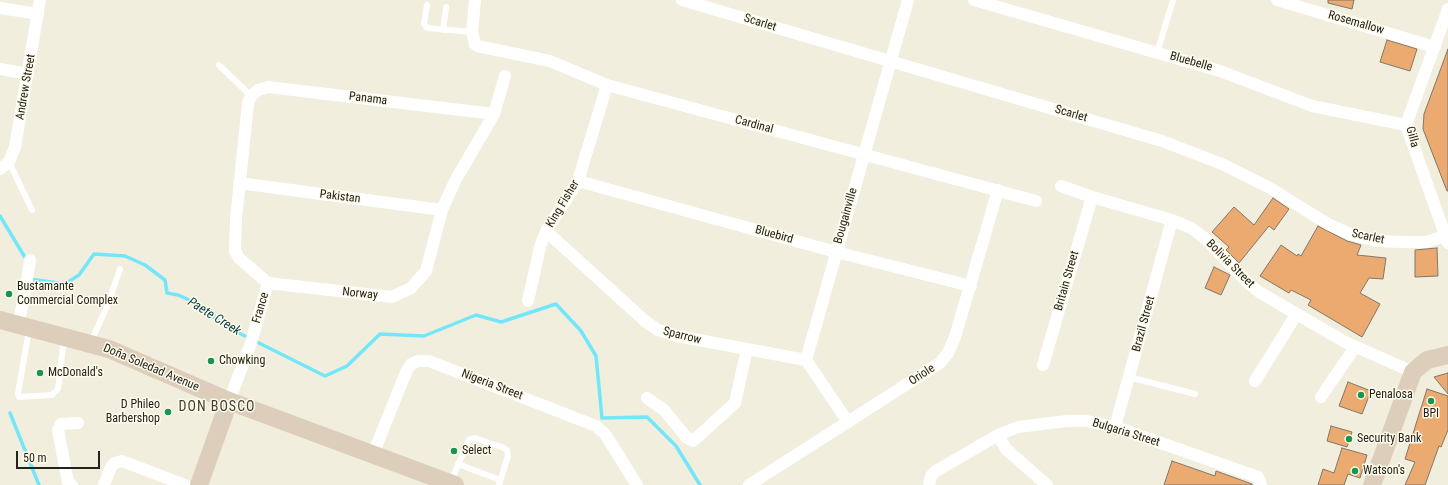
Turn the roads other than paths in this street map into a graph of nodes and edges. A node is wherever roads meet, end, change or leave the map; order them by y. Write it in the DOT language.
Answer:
graph roads {
  1 [pos="40,0"];
  2 [pos="475,0"];
  3 [pos="682,0"];
  4 [pos="908,0"];
  5 [pos="974,0"];
  6 [pos="1173,0"];
  7 [pos="1276,0"];
  8 [pos="427,4"];
  9 [pos="446,7"];
  10 [pos="0,8"];
  11 [pos="1448,9"];
  12 [pos="38,14"];
  13 [pos="443,30"];
  14 [pos="473,38"];
  15 [pos="1435,47"];
  16 [pos="1157,53"];
  17 [pos="890,62"];
  18 [pos="219,65"];
  19 [pos="0,69"];
  20 [pos="28,74"];
  21 [pos="505,76"];
  22 [pos="607,85"];
  23 [pos="250,99"];
  24 [pos="494,114"];
  25 [pos="1406,125"];
  26 [pos="864,155"];
  27 [pos="4,164"];
  28 [pos="578,181"];
  29 [pos="239,183"];
  30 [pos="1061,186"];
  31 [pos="998,190"];
  32 [pos="1092,197"];
  33 [pos="1036,201"];
  34 [pos="32,210"];
  35 [pos="442,210"];
  36 [pos="1172,220"];
  37 [pos="546,231"];
  38 [pos="1447,238"];
  39 [pos="836,252"];
  40 [pos="30,260"];
  41 [pos="120,269"];
  42 [pos="268,283"];
  43 [pos="971,286"];
  44 [pos="528,301"];
  45 [pos="1296,315"];
  46 [pos="0,320"];
  47 [pos="24,326"];
  48 [pos="64,336"];
  49 [pos="91,344"];
  50 [pos="1355,347"];
  51 [pos="747,349"];
  52 [pos="1448,354"];
  53 [pos="806,360"];
  54 [pos="1043,365"];
  55 [pos="1413,372"];
  56 [pos="1129,377"];
  57 [pos="1255,381"];
  58 [pos="1195,394"];
  59 [pos="1321,397"];
  60 [pos="647,398"];
  61 [pos="229,401"];
  62 [pos="848,422"];
  63 [pos="78,423"];
  64 [pos="1115,427"];
  65 [pos="998,435"];
  66 [pos="373,454"];
  67 [pos="458,464"];
  68 [pos="499,483"];
  69 [pos="453,484"];
  70 [pos="72,485"];
  71 [pos="104,485"];
  72 [pos="185,485"];
  73 [pos="199,485"];
  74 [pos="637,485"];
  75 [pos="749,485"];
  76 [pos="929,485"];
  77 [pos="1047,485"];
  78 [pos="1261,485"];
  79 [pos="1372,485"];
  1 -- 12 [label="street, Andrew Street"];
  2 -- 14 [label="street"];
  3 -- 17 [label="street, Scarlet"];
  4 -- 17 [label="street, Bougainville"];
  5 -- 16 [label="street, Bluebelle"];
  6 -- 16 [label="lane"];
  7 -- 15 [label="street, Rosemallow"];
  8 -- 13 [label="lane"];
  9 -- 13 [label="lane"];
  10 -- 12 [label="street"];
  11 -- 15 [label="street, Gilla"];
  12 -- 20 [label="street, Andrew Street"];
  13 -- 14 [label="lane"];
  14 -- 22 [label="street, Cardinal"];
  15 -- 25 [label="street, Gilla"];
  16 -- 25 [label="street, Bluebelle"];
  17 -- 26 [label="street, Bougainville"];
  17 -- 38 [label="street, Scarlet"];
  18 -- 23 [label="lane"];
  19 -- 20 [label="street"];
  20 -- 27 [label="street, Andrew Street"];
  21 -- 24 [label="street, Norway"];
  22 -- 26 [label="street, Cardinal"];
  22 -- 28 [label="street, King Fisher"];
  23 -- 24 [label="street, Panama"];
  23 -- 29 [label="street"];
  24 -- 35 [label="street, Norway"];
  25 -- 38 [label="street, Gilla"];
  26 -- 31 [label="street, Cardinal"];
  26 -- 39 [label="street, Bougainville"];
  27 -- 34 [label="lane"];
  28 -- 37 [label="street, King Fisher"];
  28 -- 39 [label="street, Bluebird"];
  29 -- 35 [label="street, Pakistan"];
  29 -- 42 [label="street"];
  30 -- 32 [label="street, Bolivia Street"];
  31 -- 33 [label="street, Cardinal"];
  31 -- 43 [label="street, Oriole"];
  32 -- 36 [label="street, Bolivia Street"];
  32 -- 54 [label="street, Britain Street"];
  35 -- 42 [label="street, Norway"];
  36 -- 45 [label="street, Bolivia Street"];
  36 -- 56 [label="street, Brazil Street"];
  37 -- 44 [label="street, King Fisher"];
  37 -- 51 [label="street, Sparrow"];
  39 -- 43 [label="street, Bluebird"];
  39 -- 53 [label="street, Bougainville"];
  40 -- 47 [label="street"];
  41 -- 49 [label="lane"];
  42 -- 61 [label="street, France"];
  43 -- 62 [label="street, Oriole"];
  45 -- 50 [label="street, Bolivia Street"];
  45 -- 57 [label="street"];
  46 -- 47 [label="main road, Doña Soledad Avenue"];
  47 -- 48 [label="main road, Doña Soledad Avenue"];
  47 -- 48 [label="lane"];
  48 -- 49 [label="main road, Doña Soledad Avenue"];
  49 -- 61 [label="main road, Doña Soledad Avenue"];
  50 -- 55 [label="street, Bolivia Street"];
  50 -- 59 [label="street"];
  51 -- 53 [label="street, Sparrow"];
  51 -- 60 [label="street"];
  52 -- 55 [label="main road"];
  53 -- 62 [label="street"];
  55 -- 79 [label="main road"];
  56 -- 58 [label="lane"];
  56 -- 64 [label="street, Brazil Street"];
  61 -- 66 [label="main road, Doña Soledad Avenue"];
  61 -- 73 [label="main road"];
  62 -- 75 [label="street, Oriole"];
  63 -- 70 [label="street"];
  64 -- 65 [label="street, Bulgaria Street"];
  64 -- 78 [label="street, Bulgaria Street"];
  65 -- 76 [label="street, Bulgaria Street"];
  65 -- 77 [label="street"];
  66 -- 69 [label="main road, Doña Soledad Avenue"];
  66 -- 74 [label="street, Nigeria Street"];
  67 -- 68 [label="lane"];
  67 -- 68 [label="lane"];
  67 -- 69 [label="lane"];
  71 -- 72 [label="street"];
}
